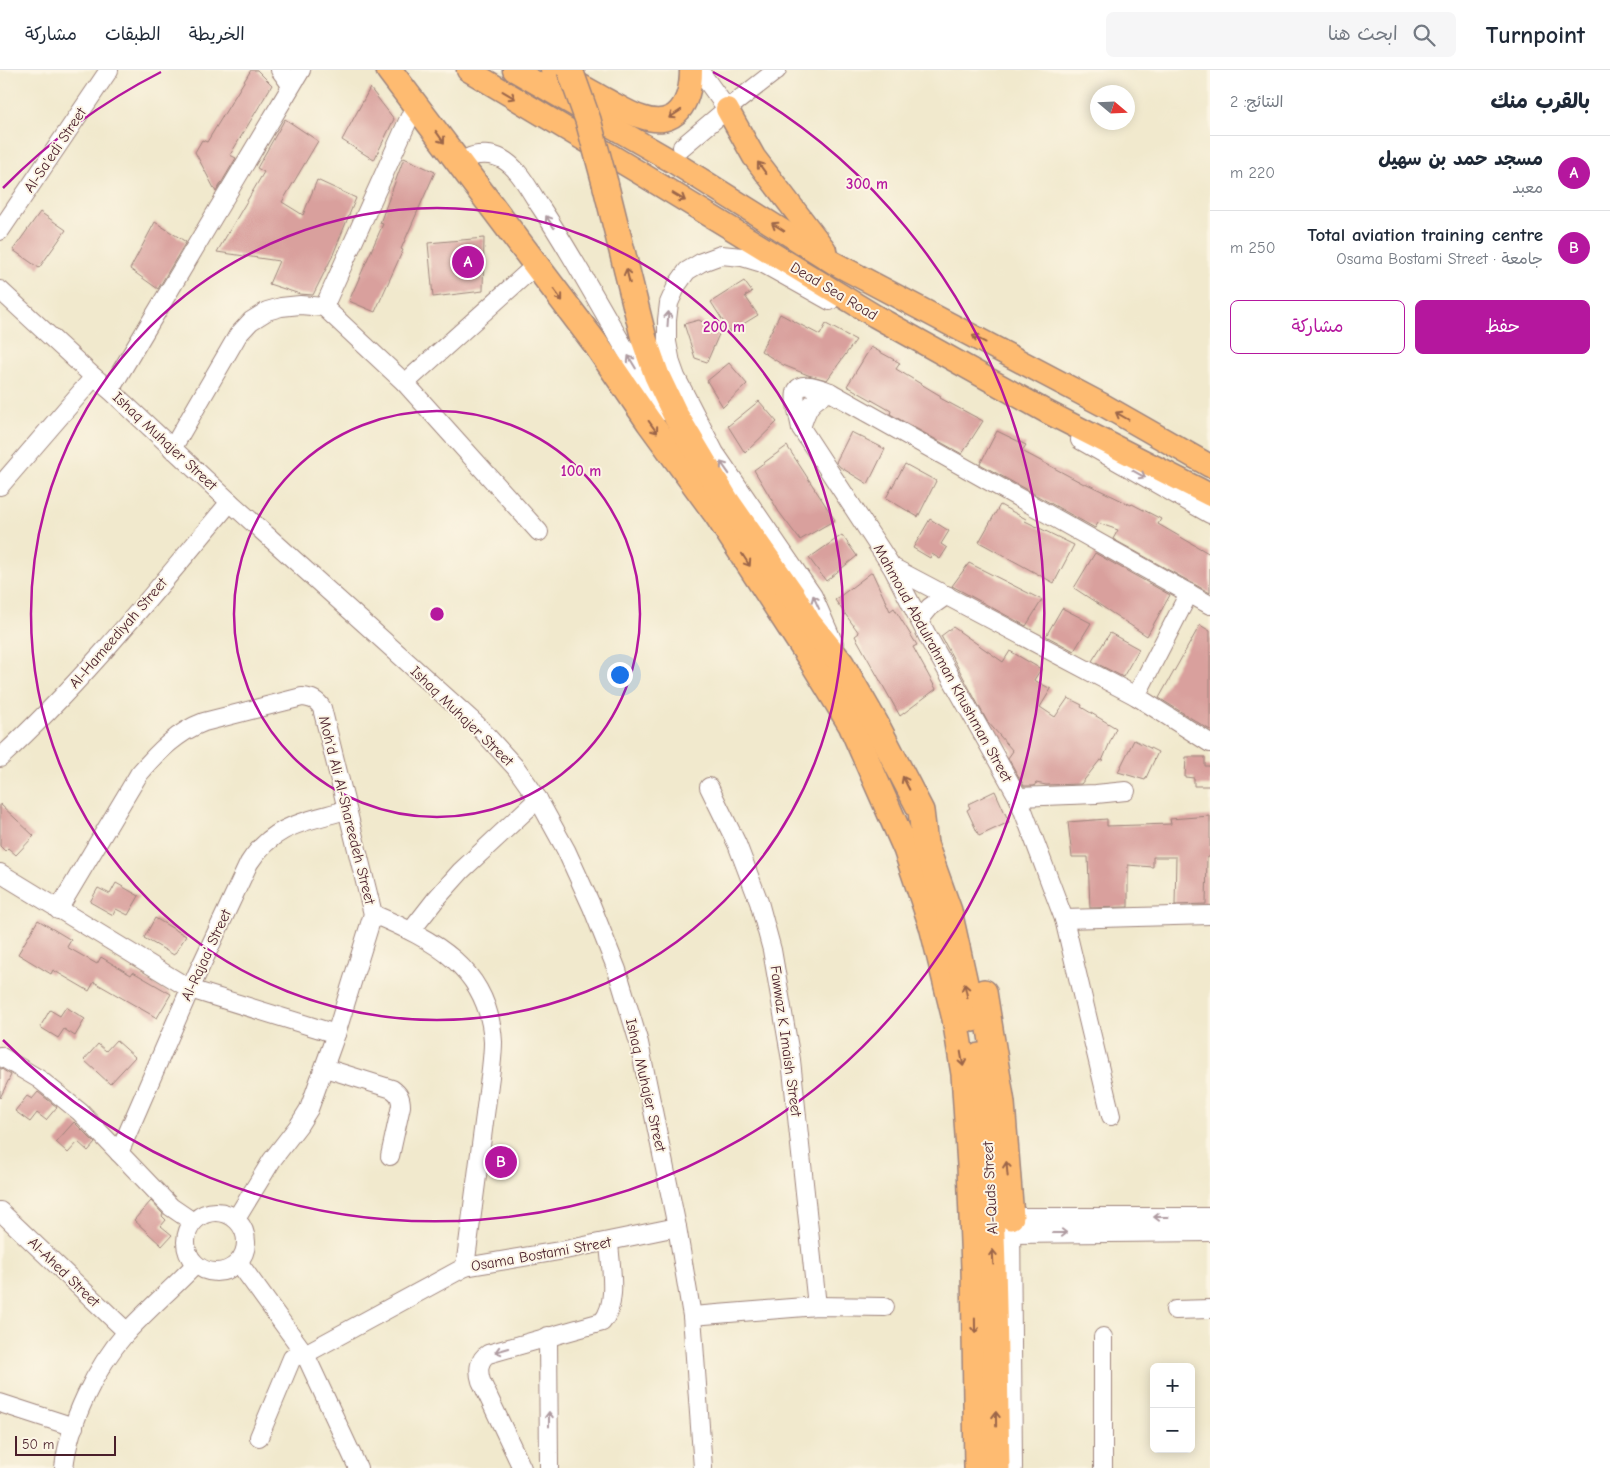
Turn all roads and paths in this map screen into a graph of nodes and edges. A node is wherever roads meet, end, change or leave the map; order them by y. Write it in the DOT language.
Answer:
graph roads {
  1 [pos="109,70"];
  2 [pos="280,70"];
  3 [pos="389,70"];
  4 [pos="468,70"];
  5 [pos="514,70"];
  6 [pos="552,70"];
  7 [pos="570,70"];
  8 [pos="690,70"];
  9 [pos="699,70"];
  10 [pos="777,70"];
  11 [pos="296,77"];
  12 [pos="416,103"];
  13 [pos="726,109"];
  14 [pos="678,155"];
  15 [pos="460,166"];
  16 [pos="640,173"];
  17 [pos="0,231"];
  18 [pos="834,262"];
  19 [pos="536,265"];
  20 [pos="0,290"];
  21 [pos="324,307"];
  22 [pos="94,377"];
  23 [pos="405,382"];
  24 [pos="110,390"];
  25 [pos="172,449"];
  26 [pos="1210,466"];
  27 [pos="710,474"];
  28 [pos="0,486"];
  29 [pos="1210,495"];
  30 [pos="230,502"];
  31 [pos="1210,514"];
  32 [pos="539,532"];
  33 [pos="892,566"];
  34 [pos="1189,594"];
  35 [pos="947,595"];
  36 [pos="1210,605"];
  37 [pos="920,619"];
  38 [pos="841,663"];
  39 [pos="1136,696"];
  40 [pos="1210,743"];
  41 [pos="0,758"];
  42 [pos="709,787"];
  43 [pos="1126,791"];
  44 [pos="1018,797"];
  45 [pos="538,799"];
  46 [pos="346,810"];
  47 [pos="921,811"];
  48 [pos="0,874"];
  49 [pos="58,910"];
  50 [pos="373,914"];
  51 [pos="1210,915"];
  52 [pos="940,919"];
  53 [pos="1064,919"];
  54 [pos="411,932"];
  55 [pos="190,988"];
  56 [pos="336,1034"];
  57 [pos="0,1056"];
  58 [pos="325,1068"];
  59 [pos="1111,1116"];
  60 [pos="119,1153"];
  61 [pos="390,1156"];
  62 [pos="0,1211"];
  63 [pos="1210,1217"];
  64 [pos="236,1219"];
  65 [pos="192,1222"];
  66 [pos="1011,1226"];
  67 [pos="677,1227"];
  68 [pos="1210,1232"];
  69 [pos="609,1242"];
  70 [pos="238,1263"];
  71 [pos="196,1266"];
  72 [pos="465,1267"];
  73 [pos="817,1306"];
  74 [pos="885,1307"];
  75 [pos="1175,1310"];
  76 [pos="1210,1310"];
  77 [pos="692,1316"];
  78 [pos="127,1332"];
  79 [pos="548,1336"];
  80 [pos="1102,1337"];
  81 [pos="305,1354"];
  82 [pos="0,1402"];
  83 [pos="74,1428"];
  84 [pos="259,1436"];
  85 [pos="64,1468"];
  86 [pos="358,1468"];
  87 [pos="522,1468"];
  88 [pos="549,1468"];
  89 [pos="704,1468"];
  90 [pos="977,1468"];
  91 [pos="996,1468"];
  92 [pos="1013,1468"];
  93 [pos="1103,1468"];
  1 -- 17 [label="street, Al-Sa'edi Street"];
  2 -- 11 [label="street"];
  3 -- 12 [label="highway"];
  4 -- 16 [label="main road, Dead Sea Road, one-way"];
  5 -- 14 [label="main road"];
  8 -- 6 [label="main road, one-way"];
  27 -- 7 [label="highway, one-way, bridge"];
  9 -- 13 [label="street"];
  10 -- 13 [label="street"];
  11 -- 24 [label="street"];
  12 -- 15 [label="highway, one-way"];
  12 -- 21 [label="street"];
  13 -- 14 [label="street"];
  18 -- 13 [label="main road, one-way"];
  14 -- 16 [label="main road"];
  18 -- 14 [label="main road, one-way"];
  15 -- 19 [label="highway"];
  27 -- 15 [label="street, one-way"];
  16 -- 29 [label="main road, Dead Sea Road, one-way"];
  26 -- 18 [label="main road, one-way"];
  19 -- 23 [label="street"];
  19 -- 52 [label="highway, one-way"];
  20 -- 22 [label="street, Ishaq Muhajer Street"];
  21 -- 23 [label="street"];
  21 -- 25 [label="street"];
  22 -- 24 [label="street, Ishaq Muhajer Street"];
  22 -- 28 [label="street"];
  23 -- 32 [label="street"];
  24 -- 25 [label="street, Ishaq Muhajer Street"];
  25 -- 30 [label="street, Ishaq Muhajer Street"];
  27 -- 38 [label="highway"];
  30 -- 41 [label="street, Al-Hameediyah Street"];
  30 -- 45 [label="street, Ishaq Muhajer Street"];
  38 -- 31 [label="street, one-way"];
  33 -- 34 [label="street, Mahmoud Abdulrahman Khushman Street"];
  33 -- 35 [label="street"];
  33 -- 37 [label="street, Mahmoud Abdulrahman Khushman Street"];
  34 -- 36 [label="street"];
  34 -- 39 [label="street"];
  35 -- 37 [label="street"];
  35 -- 39 [label="street"];
  37 -- 44 [label="street, Mahmoud Abdulrahman Khushman Street"];
  47 -- 38 [label="highway, one-way"];
  39 -- 40 [label="street"];
  42 -- 73 [label="street, Fawwaz K Imaish Street"];
  43 -- 44 [label="street"];
  44 -- 53 [label="street, Mahmoud Abdulrahman Khushman Street"];
  45 -- 54 [label="street"];
  45 -- 67 [label="street, Ishaq Muhajer Street"];
  46 -- 49 [label="street, Moh'd Ali Al-Shareedeh Street"];
  46 -- 50 [label="street, Moh'd Ali Al-Shareedeh Street"];
  46 -- 55 [label="street, Al-Rajaa‘ Street"];
  47 -- 52 [label="highway"];
  66 -- 47 [label="highway, one-way"];
  48 -- 49 [label="street"];
  49 -- 55 [label="street"];
  50 -- 54 [label="street"];
  50 -- 56 [label="street, Moh'd Ali Al-Shareedeh Street"];
  51 -- 53 [label="street"];
  52 -- 90 [label="highway, Al-Quds Street, one-way"];
  91 -- 52 [label="highway, Al-Quds Street, one-way"];
  53 -- 59 [label="street, Mahmoud Abdulrahman Khushman Street"];
  54 -- 72 [label="street"];
  55 -- 56 [label="street"];
  55 -- 60 [label="street, Al-Rajaa‘ Street"];
  56 -- 58 [label="street, Moh'd Ali Al-Shareedeh Street"];
  57 -- 60 [label="street"];
  58 -- 61 [label="street"];
  58 -- 64 [label="street, Moh'd Ali Al-Shareedeh Street"];
  60 -- 65 [label="street"];
  62 -- 78 [label="street, Al-Ahed Street"];
  63 -- 66 [label="street, one-way"];
  64 -- 65 [label="street"];
  64 -- 70 [label="street"];
  65 -- 71 [label="street"];
  66 -- 68 [label="street, one-way"];
  66 -- 92 [label="street"];
  67 -- 69 [label="street, Osama Bostami Street"];
  67 -- 77 [label="street, Ishaq Muhajer Street"];
  69 -- 72 [label="street, Osama Bostami Street"];
  69 -- 79 [label="street"];
  70 -- 71 [label="street"];
  70 -- 81 [label="street"];
  71 -- 78 [label="street"];
  72 -- 81 [label="street, Osama Bostami Street"];
  73 -- 74 [label="street"];
  73 -- 77 [label="street"];
  75 -- 76 [label="street"];
  77 -- 89 [label="street, Ishaq Muhajer Street"];
  78 -- 83 [label="street"];
  79 -- 87 [label="street, one-way"];
  88 -- 79 [label="street, one-way"];
  80 -- 93 [label="street"];
  81 -- 84 [label="street, Osama Bostami Street"];
  81 -- 86 [label="street"];
  82 -- 83 [label="street"];
  83 -- 85 [label="street"];
}
